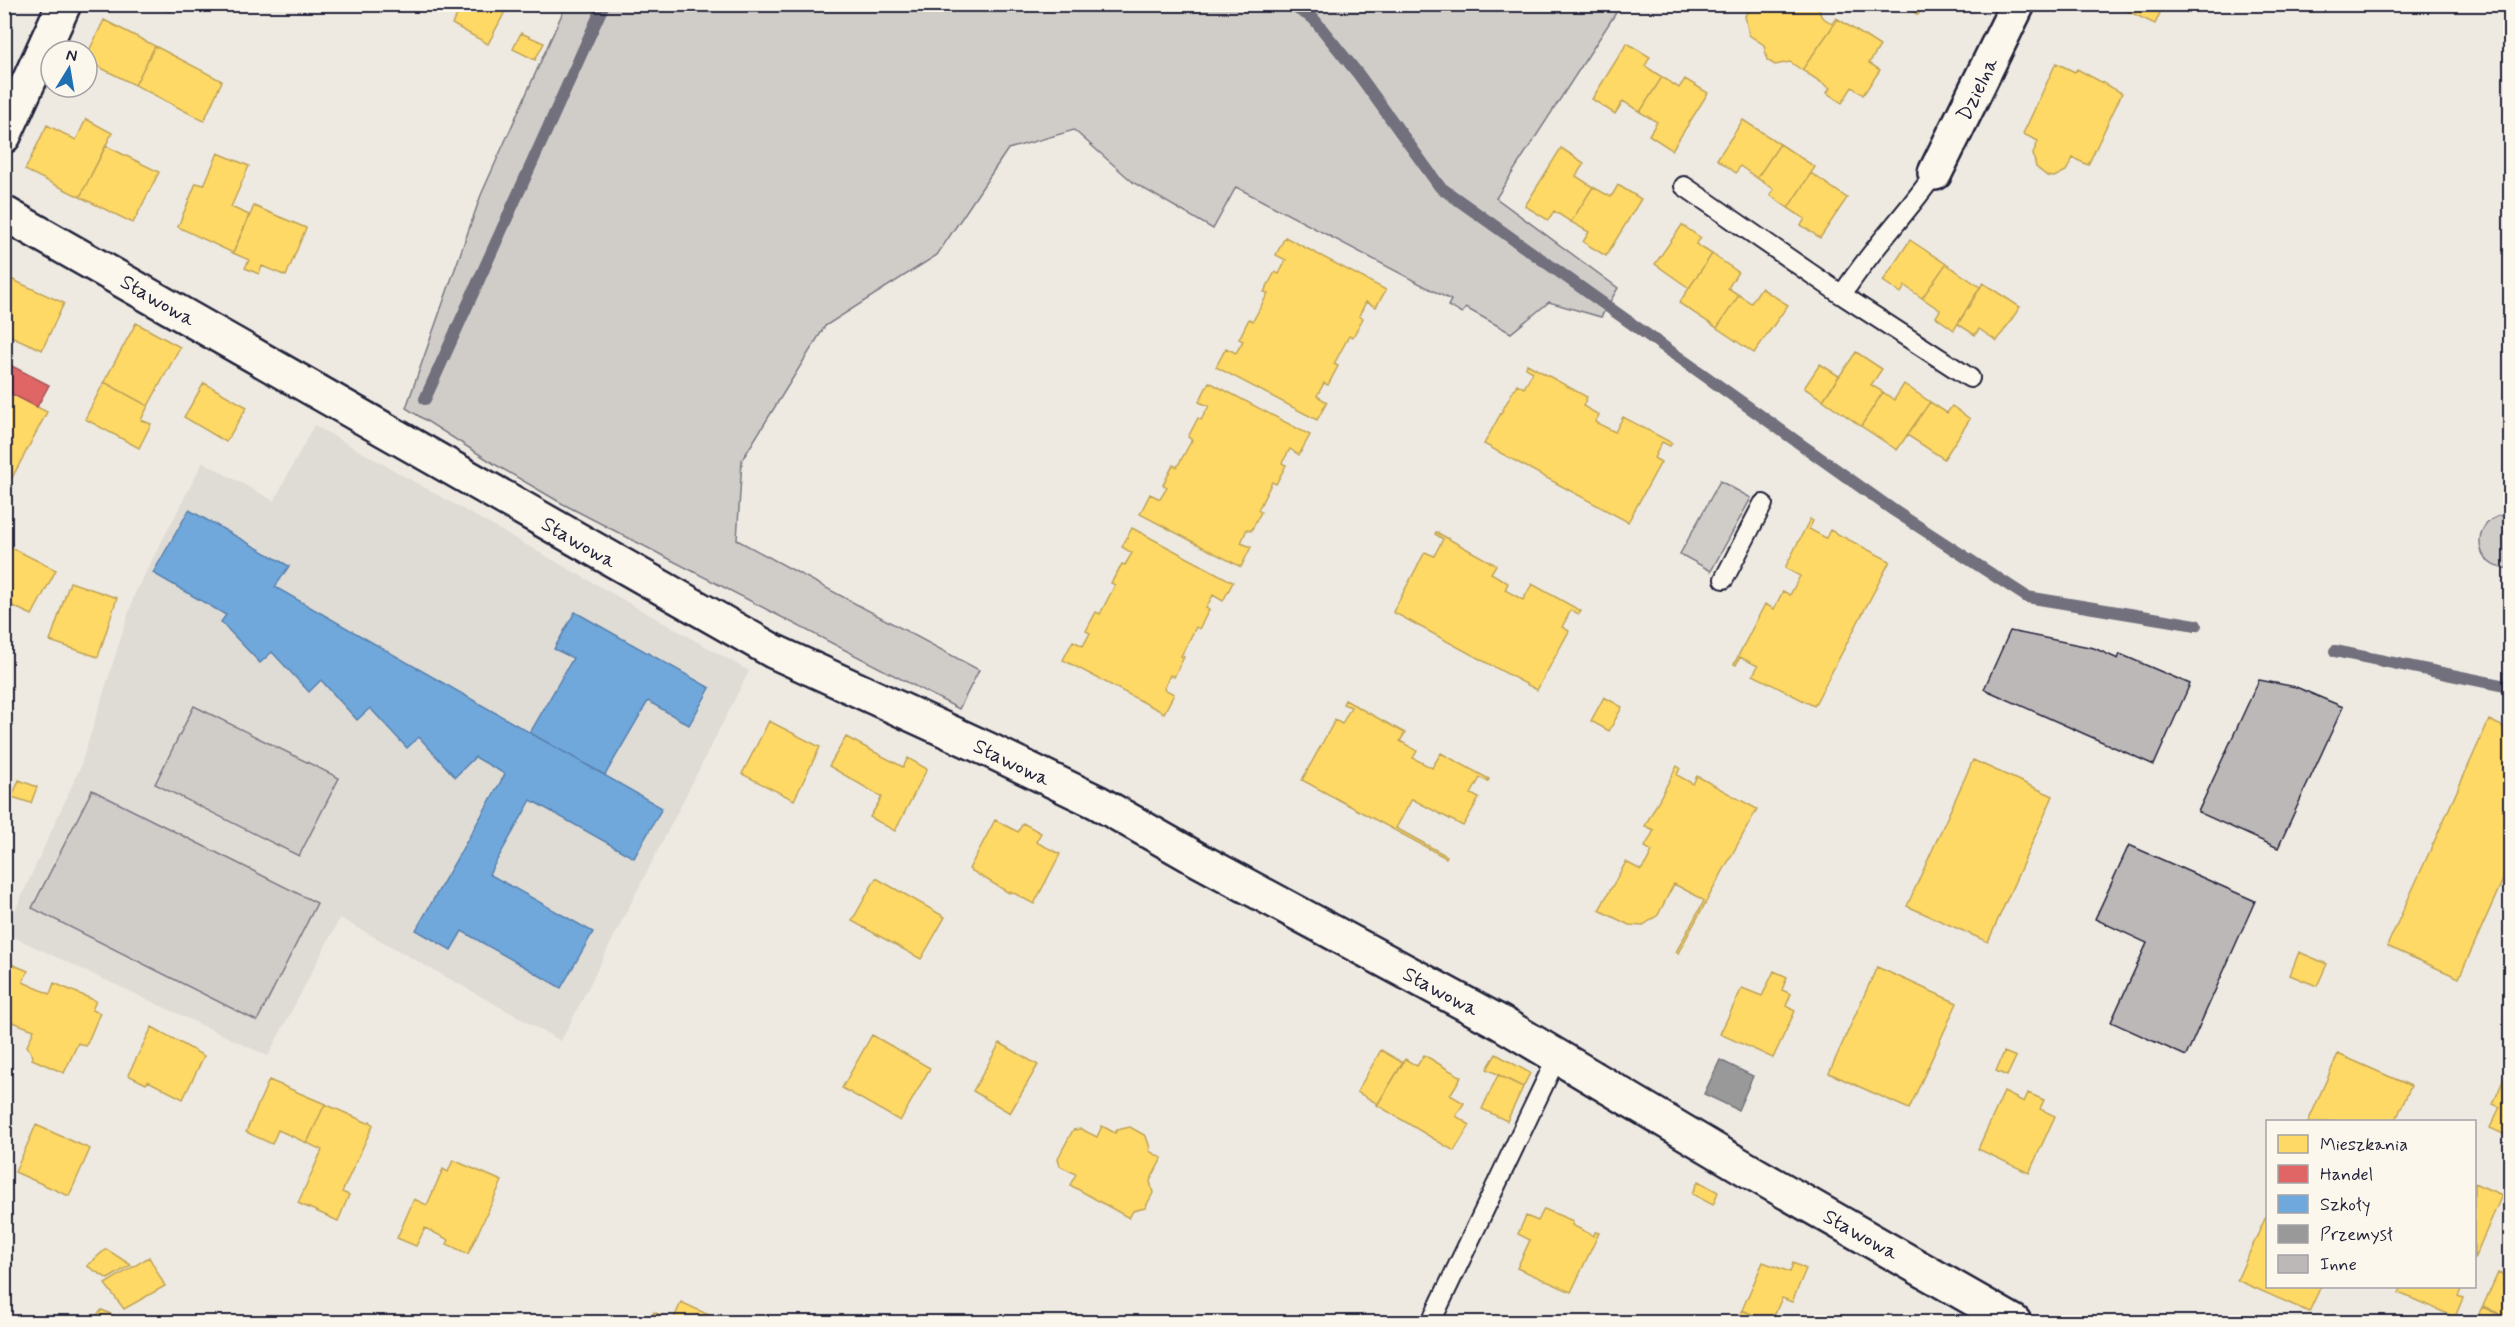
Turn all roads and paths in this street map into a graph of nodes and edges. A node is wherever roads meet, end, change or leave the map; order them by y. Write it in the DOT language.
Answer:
graph roads {
  1 [pos="64,4"];
  2 [pos="2018,4"];
  3 [pos="7,125"];
  4 [pos="1935,173"];
  5 [pos="1684,186"];
  6 [pos="4,213"];
  7 [pos="1842,295"];
  8 [pos="1970,378"];
  9 [pos="1763,504"];
  10 [pos="1724,579"];
  11 [pos="1558,1055"];
  12 [pos="1431,1323"];
  13 [pos="2014,1323"];
  1 -- 3 [label="street"];
  2 -- 4 [label="street, Dzielna"];
  4 -- 7 [label="lane"];
  5 -- 7 [label="lane"];
  6 -- 11 [label="street, Stawowa"];
  7 -- 8 [label="lane"];
  9 -- 10 [label="lane"];
  11 -- 12 [label="lane"];
  11 -- 13 [label="street, Stawowa"];
}
